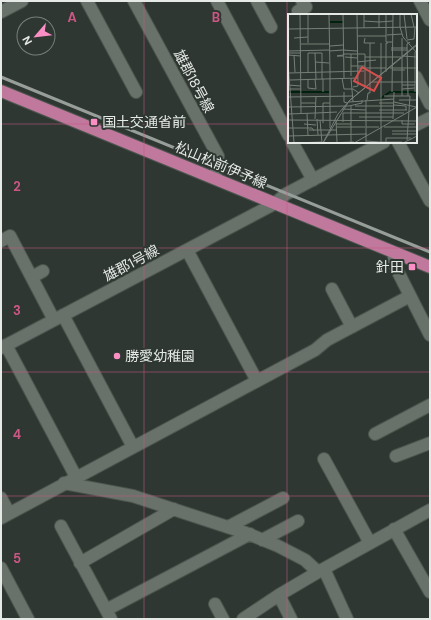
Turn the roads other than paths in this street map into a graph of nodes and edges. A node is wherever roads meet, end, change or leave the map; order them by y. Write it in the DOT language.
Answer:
graph roads {
  1 [pos="22,1"];
  2 [pos="87,1"];
  3 [pos="134,1"];
  4 [pos="217,1"];
  5 [pos="420,1"];
  6 [pos="255,5"];
  7 [pos="1,12"];
  8 [pos="430,20"];
  9 [pos="271,27"];
  10 [pos="417,79"];
  11 [pos="1,91"];
  12 [pos="136,92"];
  13 [pos="430,104"];
  14 [pos="430,118"];
  15 [pos="417,124"];
  16 [pos="288,134"];
  17 [pos="293,143"];
  18 [pos="381,143"];
  19 [pos="399,143"];
  20 [pos="215,178"];
  21 [pos="312,180"];
  22 [pos="430,201"];
  23 [pos="274,204"];
  24 [pos="1,241"];
  25 [pos="187,250"];
  26 [pos="395,253"];
  27 [pos="430,267"];
  28 [pos="43,271"];
  29 [pos="32,277"];
  30 [pos="332,289"];
  31 [pos="410,296"];
  32 [pos="59,318"];
  33 [pos="352,327"];
  34 [pos="430,335"];
  35 [pos="4,347"];
  36 [pos="257,381"];
  37 [pos="430,405"];
  38 [pos="375,434"];
  39 [pos="430,443"];
  40 [pos="133,447"];
  41 [pos="396,456"];
  42 [pos="324,459"];
  43 [pos="76,477"];
  44 [pos="64,483"];
  45 [pos="1,498"];
  46 [pos="283,498"];
  47 [pos="174,509"];
  48 [pos="430,510"];
  49 [pos="5,515"];
  50 [pos="298,521"];
  51 [pos="61,526"];
  52 [pos="228,527"];
  53 [pos="394,529"];
  54 [pos="250,534"];
  55 [pos="262,540"];
  56 [pos="370,543"];
  57 [pos="80,563"];
  58 [pos="1,568"];
  59 [pos="321,570"];
  60 [pos="430,592"];
  61 [pos="279,595"];
  62 [pos="215,604"];
  63 [pos="108,614"];
  64 [pos="28,619"];
  65 [pos="224,619"];
  66 [pos="243,619"];
  67 [pos="291,619"];
  68 [pos="347,619"];
  1 -- 7 [label="street"];
  2 -- 12 [label="street"];
  3 -- 20 [label="street, 雄郡18号線"];
  4 -- 16 [label="street"];
  5 -- 8 [label="street"];
  6 -- 9 [label="street"];
  10 -- 13 [label="street"];
  11 -- 20 [label="main road, 松山松前伊予線"];
  14 -- 15 [label="street"];
  17 -- 21 [label="street"];
  18 -- 21 [label="street, 雄郡1号線"];
  19 -- 22 [label="street"];
  20 -- 23 [label="main road, 松山松前伊予線"];
  21 -- 23 [label="street, 雄郡1号線"];
  23 -- 25 [label="street, 雄郡1号線"];
  23 -- 26 [label="main road, 松山松前伊予線"];
  24 -- 29 [label="street"];
  25 -- 32 [label="street, 雄郡1号線"];
  25 -- 36 [label="street"];
  26 -- 27 [label="main road, 松山松前伊予線"];
  26 -- 31 [label="street"];
  28 -- 29 [label="street"];
  29 -- 32 [label="street"];
  30 -- 33 [label="street"];
  31 -- 33 [label="street"];
  31 -- 34 [label="street"];
  32 -- 35 [label="street, 雄郡1号線"];
  32 -- 40 [label="street"];
  33 -- 36 [label="street"];
  35 -- 43 [label="street"];
  36 -- 40 [label="street"];
  37 -- 38 [label="street"];
  39 -- 41 [label="street"];
  40 -- 43 [label="street"];
  42 -- 56 [label="street"];
  43 -- 44 [label="street"];
  44 -- 47 [label="street"];
  44 -- 49 [label="street"];
  45 -- 49 [label="street"];
  46 -- 52 [label="street"];
  47 -- 52 [label="street"];
  47 -- 57 [label="street"];
  48 -- 53 [label="street"];
  50 -- 55 [label="street"];
  51 -- 57 [label="street"];
  52 -- 54 [label="street"];
  53 -- 56 [label="street"];
  53 -- 60 [label="street"];
  54 -- 55 [label="street"];
  54 -- 63 [label="street"];
  55 -- 59 [label="street"];
  56 -- 59 [label="street"];
  57 -- 63 [label="street"];
  58 -- 64 [label="street"];
  59 -- 61 [label="street"];
  59 -- 68 [label="street"];
  61 -- 66 [label="street"];
  61 -- 67 [label="street"];
  62 -- 65 [label="street"];
}
